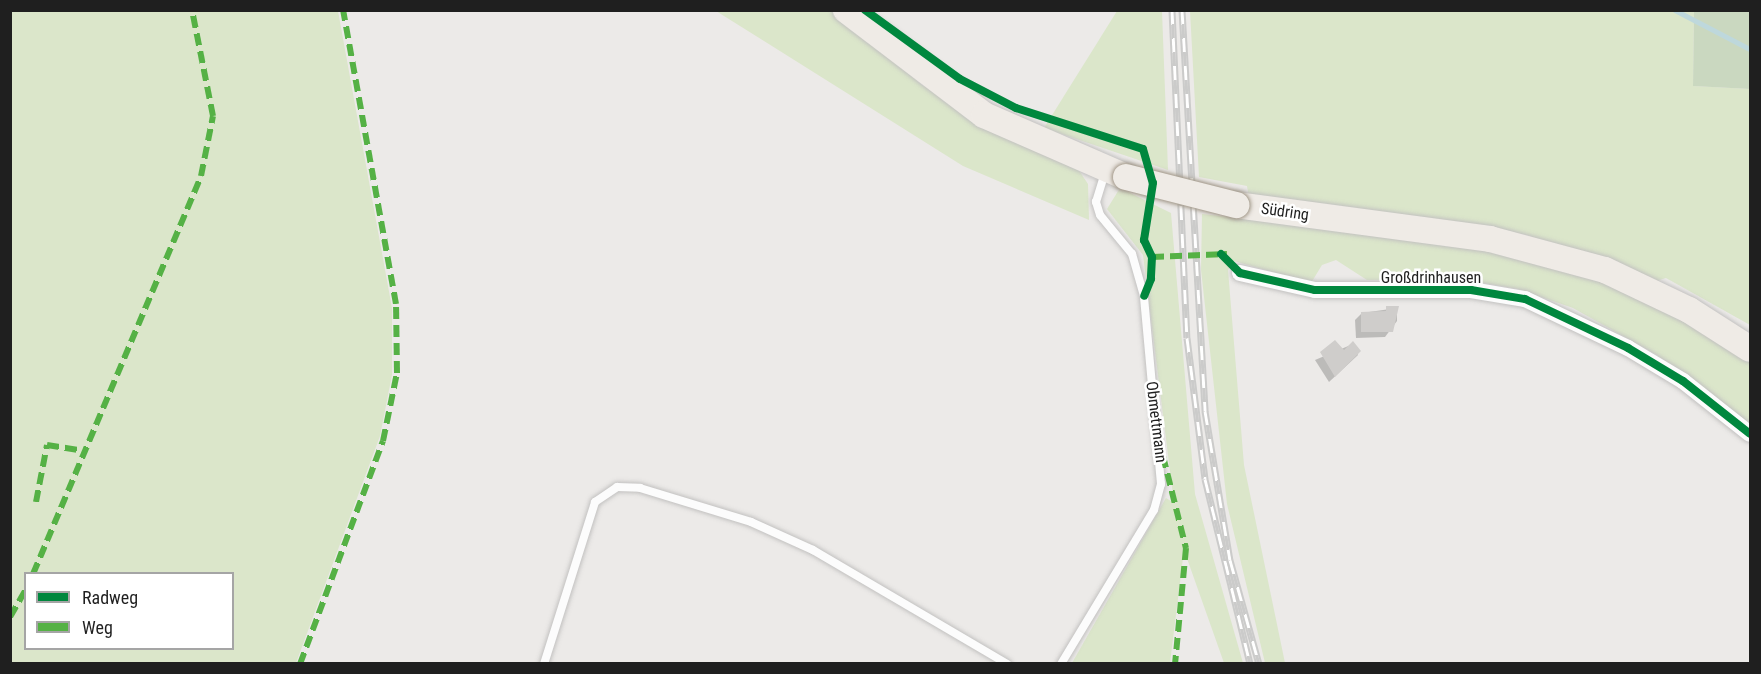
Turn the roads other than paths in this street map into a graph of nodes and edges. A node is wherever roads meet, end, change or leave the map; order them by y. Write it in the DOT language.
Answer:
graph roads {
  1 [pos="846,10"];
  2 [pos="1116,173"];
  3 [pos="1240,273"];
  4 [pos="1750,349"];
  5 [pos="1750,434"];
  6 [pos="544,663"];
  7 [pos="1007,663"];
  8 [pos="1061,663"];
  1 -- 2 [label="main road, Südring"];
  2 -- 4 [label="main road, Südring, bridge"];
  2 -- 8 [label="lane, Obmettmann"];
  3 -- 5 [label="street, Großdrinhausen"];
  6 -- 7 [label="lane"];
}
